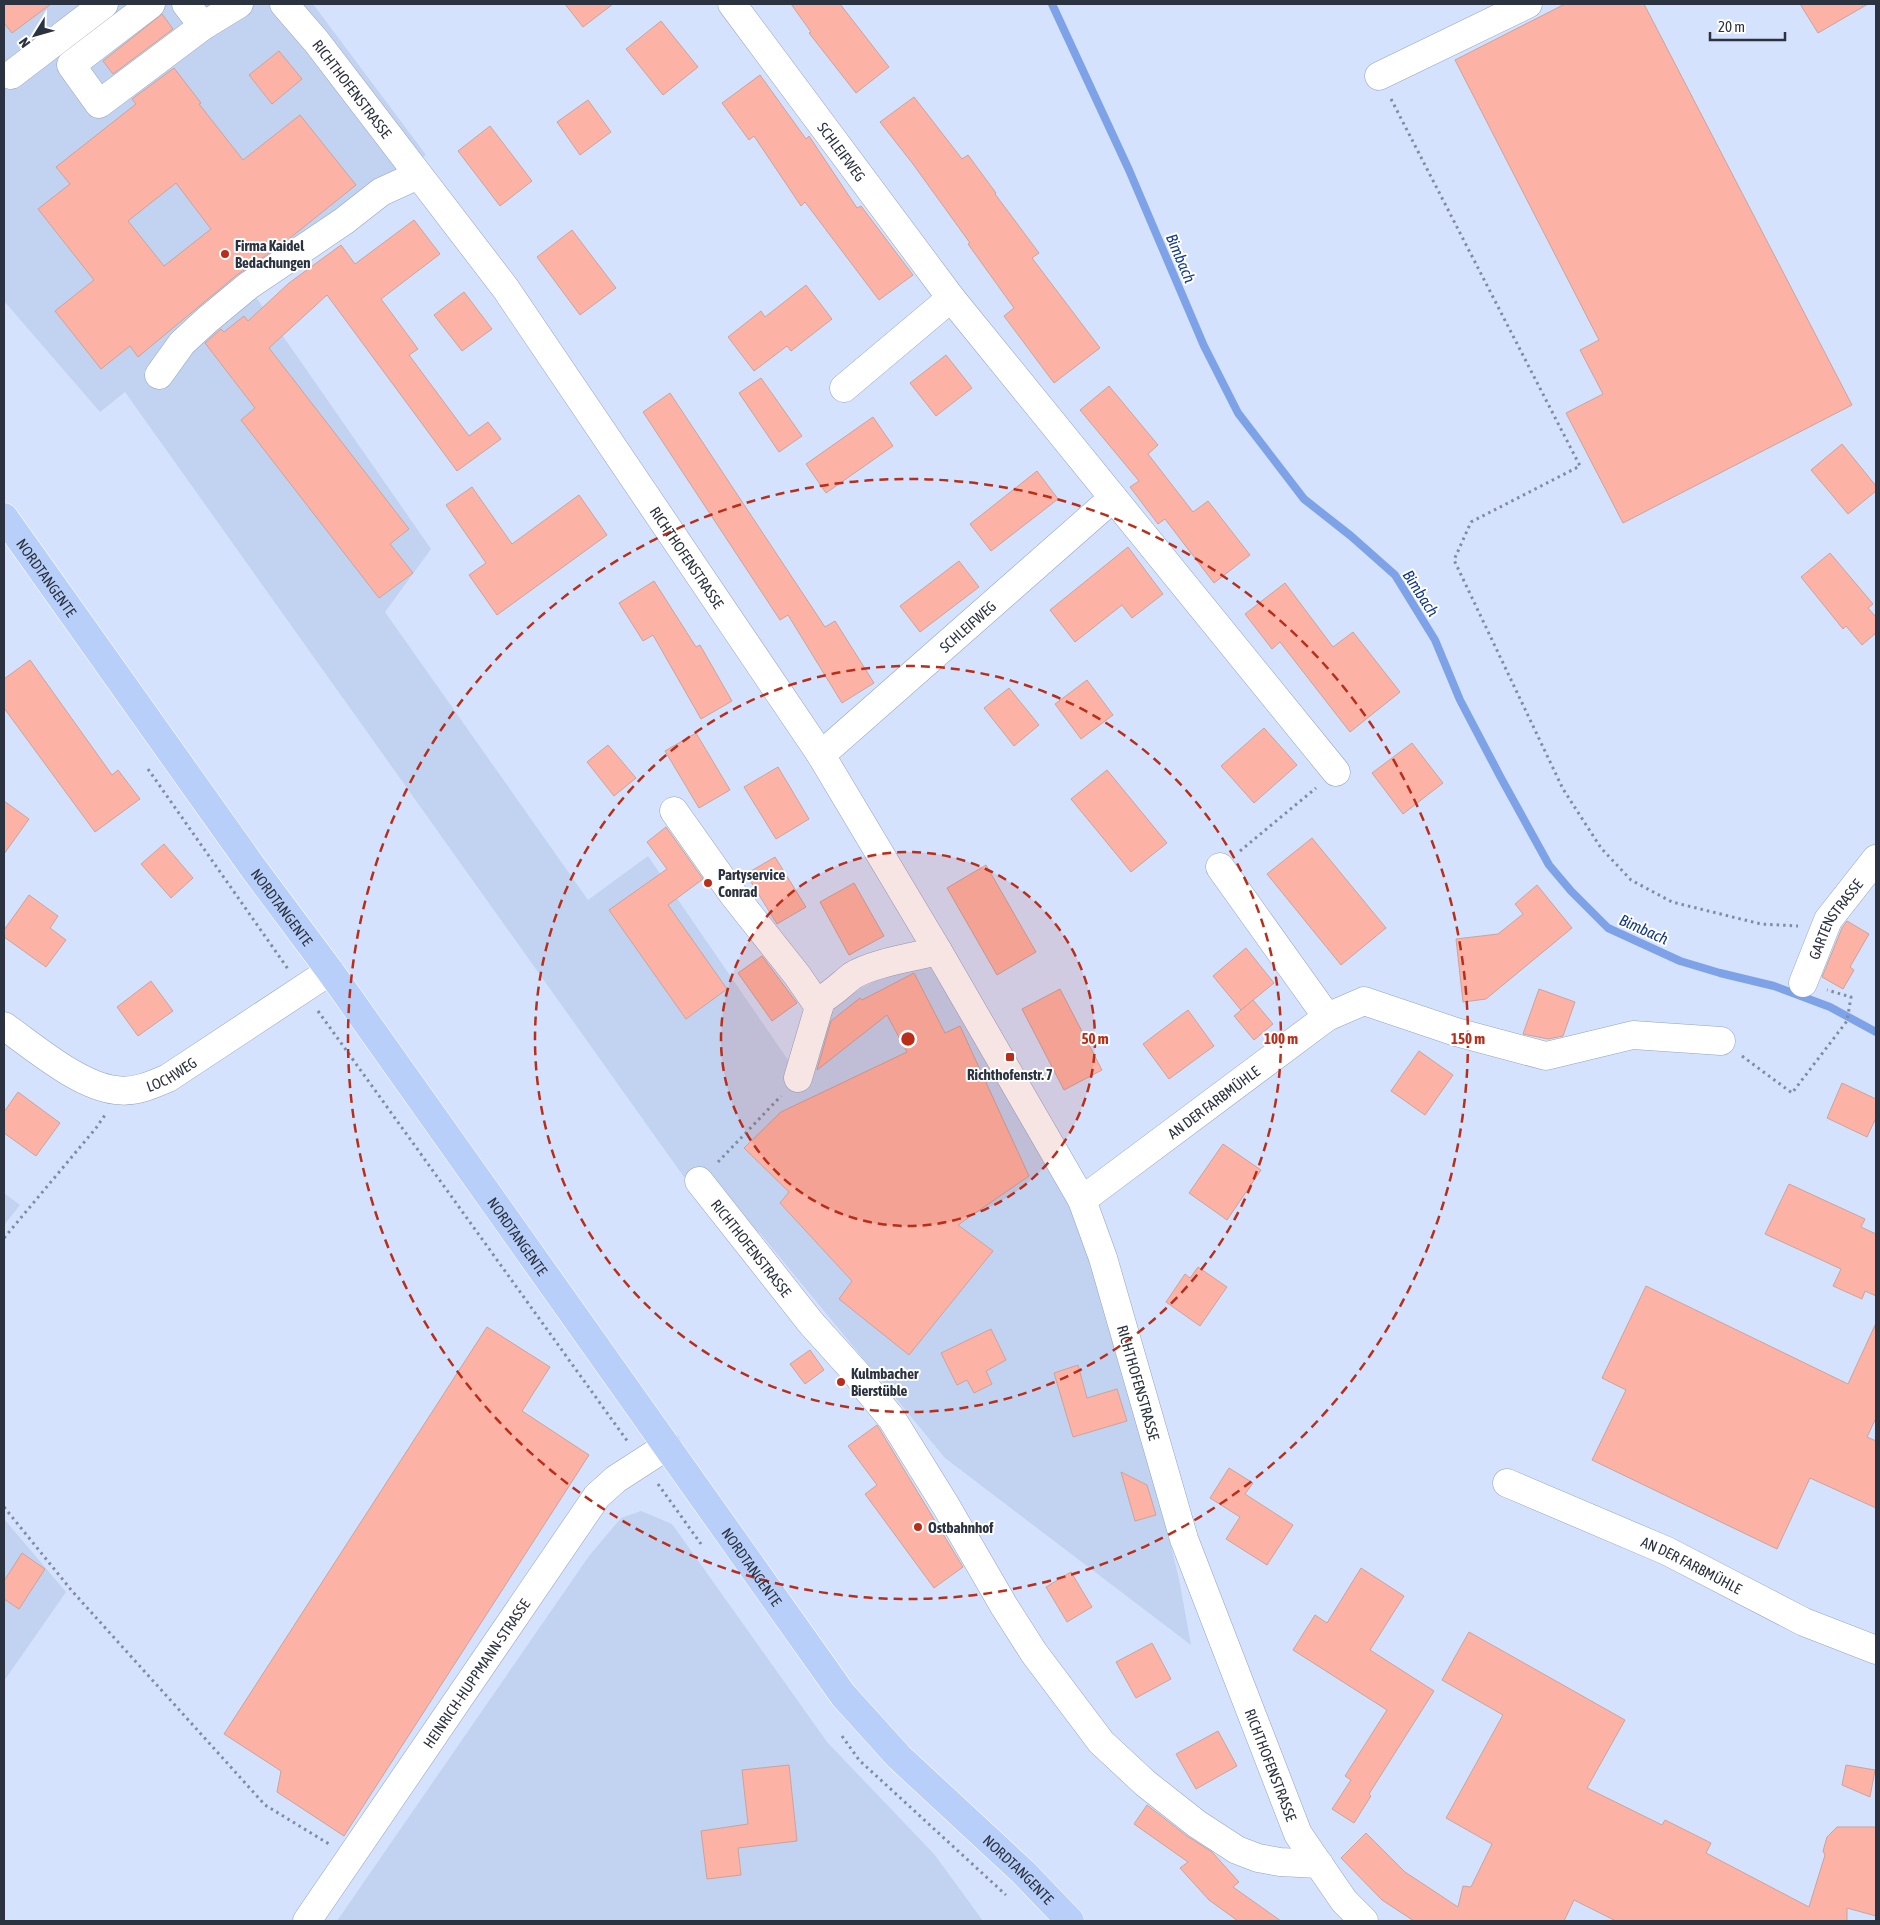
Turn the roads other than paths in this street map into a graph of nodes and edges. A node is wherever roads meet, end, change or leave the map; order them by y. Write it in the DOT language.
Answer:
graph roads {
  1 [pos="104,4"];
  2 [pos="151,4"];
  3 [pos="186,4"];
  4 [pos="238,4"];
  5 [pos="284,4"];
  6 [pos="732,4"];
  7 [pos="1528,4"];
  8 [pos="203,26"];
  9 [pos="11,75"];
  10 [pos="1379,76"];
  11 [pos="418,175"];
  12 [pos="951,298"];
  13 [pos="159,375"];
  14 [pos="844,388"];
  15 [pos="1113,498"];
  16 [pos="4,517"];
  17 [pos="821,755"];
  18 [pos="1336,772"];
  19 [pos="674,811"];
  20 [pos="1876,859"];
  21 [pos="1220,868"];
  22 [pos="938,952"];
  23 [pos="330,971"];
  24 [pos="1803,983"];
  25 [pos="818,1007"];
  26 [pos="1326,1017"];
  27 [pos="4,1026"];
  28 [pos="1721,1040"];
  29 [pos="798,1078"];
  30 [pos="699,1181"];
  31 [pos="1082,1200"];
  32 [pos="667,1446"];
  33 [pos="1507,1484"];
  34 [pos="1876,1650"];
  35 [pos="1318,1864"];
  36 [pos="307,1921"];
  37 [pos="1070,1921"];
  38 [pos="1364,1921"];
  1 -- 9 [label="street"];
  2 -- 8 [label="street"];
  3 -- 8 [label="street"];
  4 -- 8 [label="street"];
  5 -- 11 [label="street, RICHTHOFENSTRASSE"];
  6 -- 12 [label="street, SCHLEIFWEG"];
  7 -- 10 [label="street"];
  11 -- 13 [label="street"];
  11 -- 17 [label="street, RICHTHOFENSTRASSE"];
  12 -- 14 [label="street"];
  12 -- 15 [label="street, SCHLEIFWEG"];
  15 -- 17 [label="street, SCHLEIFWEG"];
  15 -- 18 [label="street, SCHLEIFWEG"];
  16 -- 23 [label="main road, NORDTANGENTE"];
  17 -- 22 [label="street, RICHTHOFENSTRASSE"];
  19 -- 25 [label="street"];
  20 -- 24 [label="street, GARTENSTRASSE"];
  21 -- 26 [label="street"];
  22 -- 25 [label="street"];
  22 -- 31 [label="street, RICHTHOFENSTRASSE"];
  23 -- 27 [label="street, LOCHWEG"];
  23 -- 32 [label="main road, NORDTANGENTE"];
  25 -- 29 [label="street"];
  26 -- 28 [label="street, AN DER FARBMÜHLE"];
  26 -- 31 [label="street, AN DER FARBMÜHLE"];
  30 -- 35 [label="street, RICHTHOFENSTRASSE"];
  31 -- 35 [label="street, RICHTHOFENSTRASSE"];
  32 -- 36 [label="street, HEINRICH-HUPPMANN-STRASSE"];
  32 -- 37 [label="main road, NORDTANGENTE"];
  33 -- 34 [label="street, AN DER FARBMÜHLE"];
  35 -- 38 [label="street, RICHTHOFENSTRASSE"];
}
